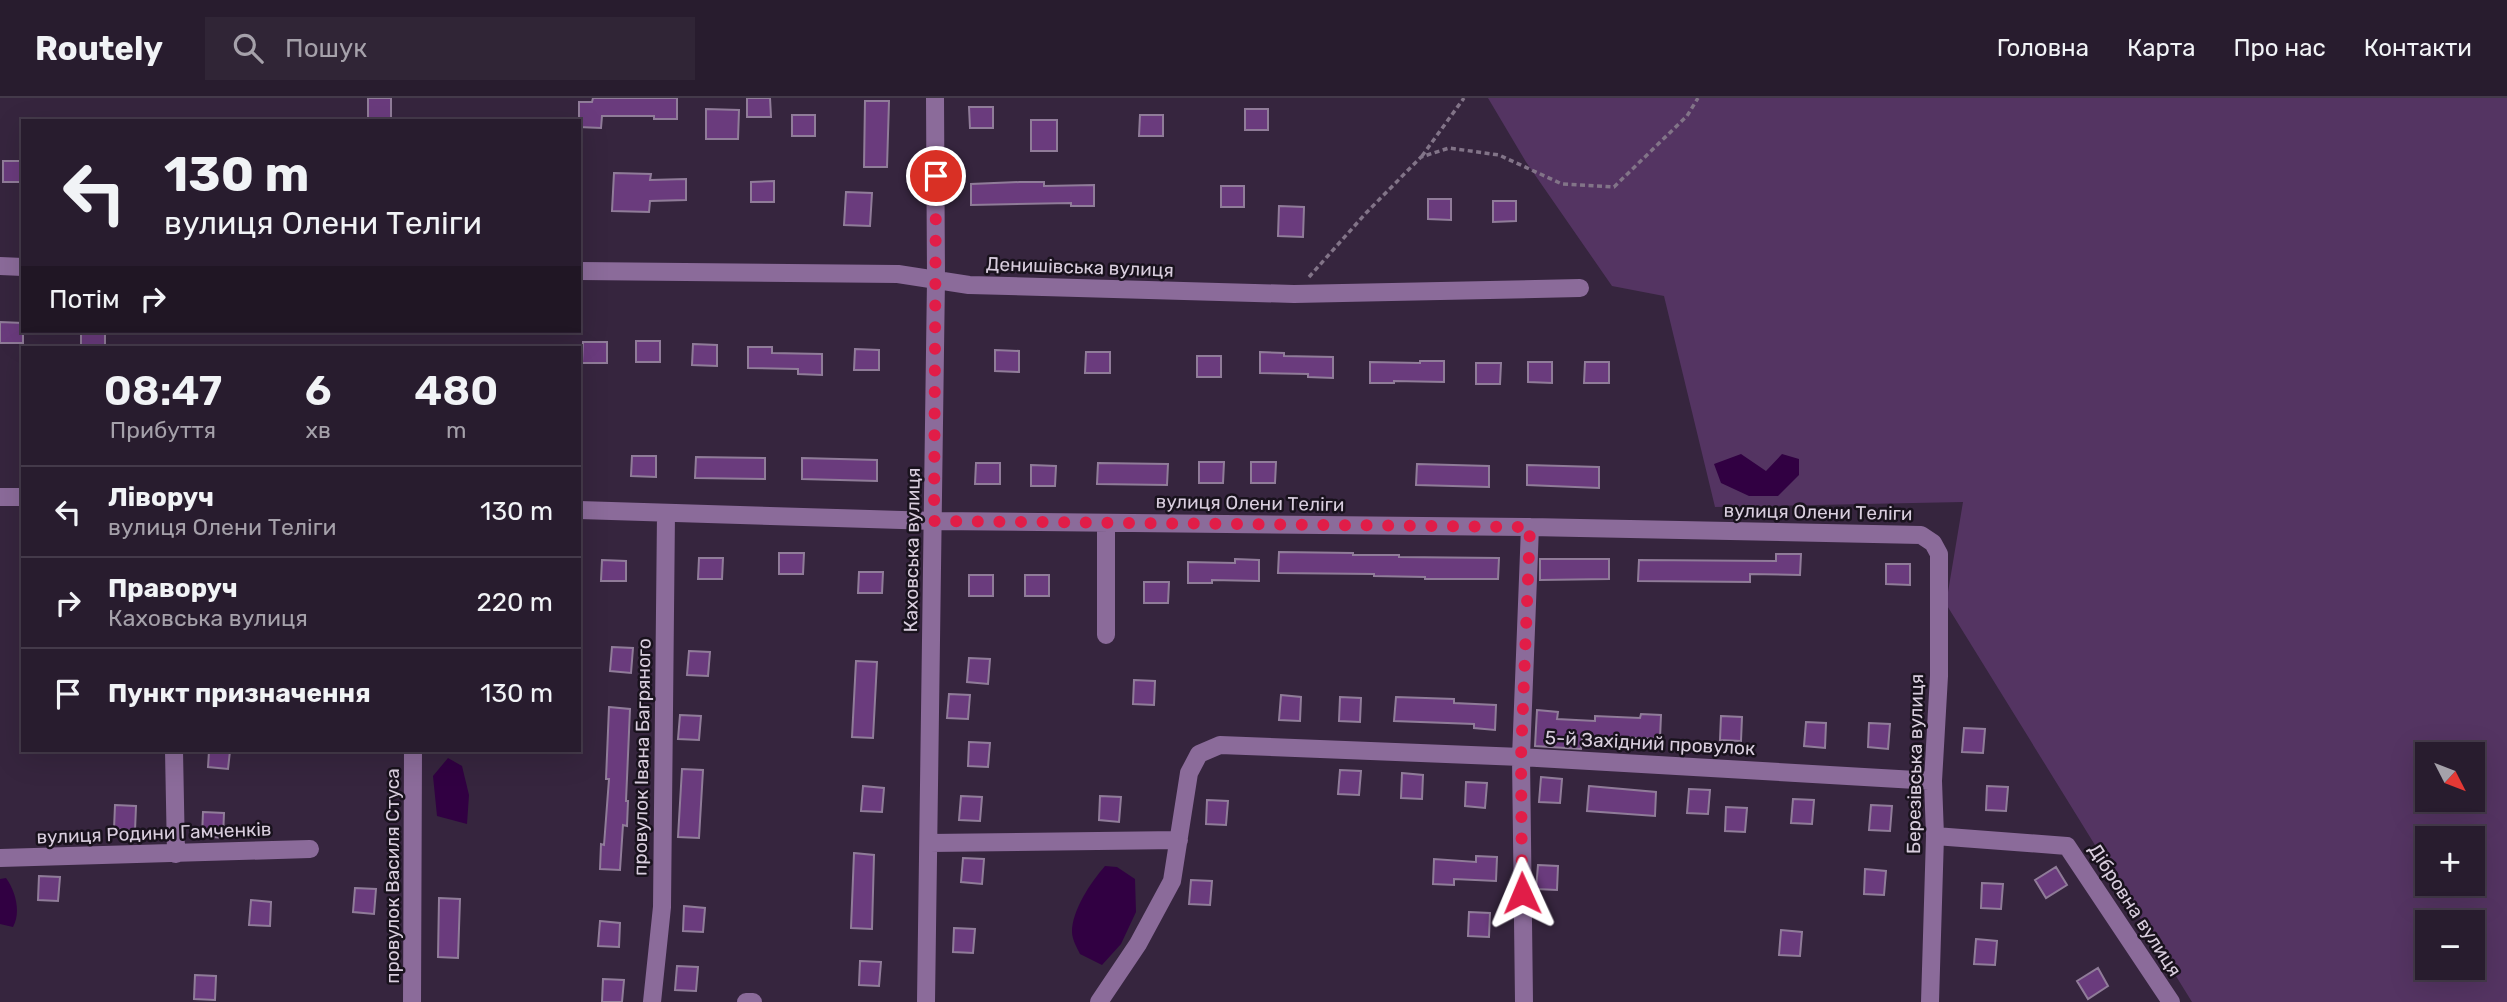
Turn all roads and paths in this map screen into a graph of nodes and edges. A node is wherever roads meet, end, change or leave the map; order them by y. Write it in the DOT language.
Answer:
graph roads {
  1 [pos="935,98"];
  2 [pos="1464,98"];
  3 [pos="1698,98"];
  4 [pos="1421,157"];
  5 [pos="0,266"];
  6 [pos="21,267"];
  7 [pos="581,271"];
  8 [pos="936,279"];
  9 [pos="1580,288"];
  10 [pos="1294,294"];
  11 [pos="0,497"];
  12 [pos="21,497"];
  13 [pos="581,510"];
  14 [pos="666,513"];
  15 [pos="934,521"];
  16 [pos="1106,523"];
  17 [pos="1530,527"];
  18 [pos="1921,535"];
  19 [pos="1107,635"];
  20 [pos="174,752"];
  21 [pos="413,752"];
  22 [pos="1521,757"];
  23 [pos="1933,781"];
  24 [pos="1935,836"];
  25 [pos="1179,840"];
  26 [pos="929,844"];
  27 [pos="310,849"];
  28 [pos="176,854"];
  29 [pos="0,858"];
  30 [pos="412,1002"];
  31 [pos="652,1002"];
  32 [pos="746,1002"];
  33 [pos="753,1002"];
  34 [pos="926,1002"];
  35 [pos="1099,1002"];
  36 [pos="1524,1002"];
  37 [pos="1930,1002"];
  38 [pos="2171,1002"];
  1 -- 8 [label="street, Каховська вулиця"];
  2 -- 4 [label="path"];
  3 -- 4 [label="path"];
  4 -- 10 [label="path"];
  5 -- 6 [label="street"];
  7 -- 8 [label="street, Денишівська вулиця"];
  8 -- 10 [label="street, Денишівська вулиця"];
  8 -- 15 [label="street, Каховська вулиця"];
  9 -- 10 [label="street, Денишівська вулиця"];
  11 -- 12 [label="street"];
  13 -- 14 [label="street, вулиця Олени Теліги"];
  14 -- 15 [label="street, вулиця Олени Теліги"];
  14 -- 31 [label="street, провулок Івана Багряного"];
  15 -- 16 [label="street, вулиця Олени Теліги"];
  15 -- 26 [label="street, Каховська вулиця"];
  16 -- 17 [label="street, вулиця Олени Теліги"];
  16 -- 19 [label="street"];
  17 -- 18 [label="street, вулиця Олени Теліги"];
  17 -- 22 [label="street"];
  18 -- 23 [label="street, Березівська вулиця"];
  20 -- 28 [label="street"];
  21 -- 30 [label="street, провулок Василя Стуса"];
  22 -- 23 [label="street, 5-й Західний провулок"];
  22 -- 25 [label="street, 5-й Західний провулок"];
  22 -- 36 [label="street"];
  23 -- 24 [label="street, Березівська вулиця"];
  24 -- 37 [label="street, Березівська вулиця"];
  24 -- 38 [label="street, Дібровна вулиця"];
  25 -- 26 [label="street"];
  25 -- 35 [label="street"];
  26 -- 34 [label="street, Каховська вулиця"];
  27 -- 28 [label="street, вулиця Родини Гамченків"];
  28 -- 29 [label="street, вулиця Родини Гамченків"];
  32 -- 33 [label="street"];
}
